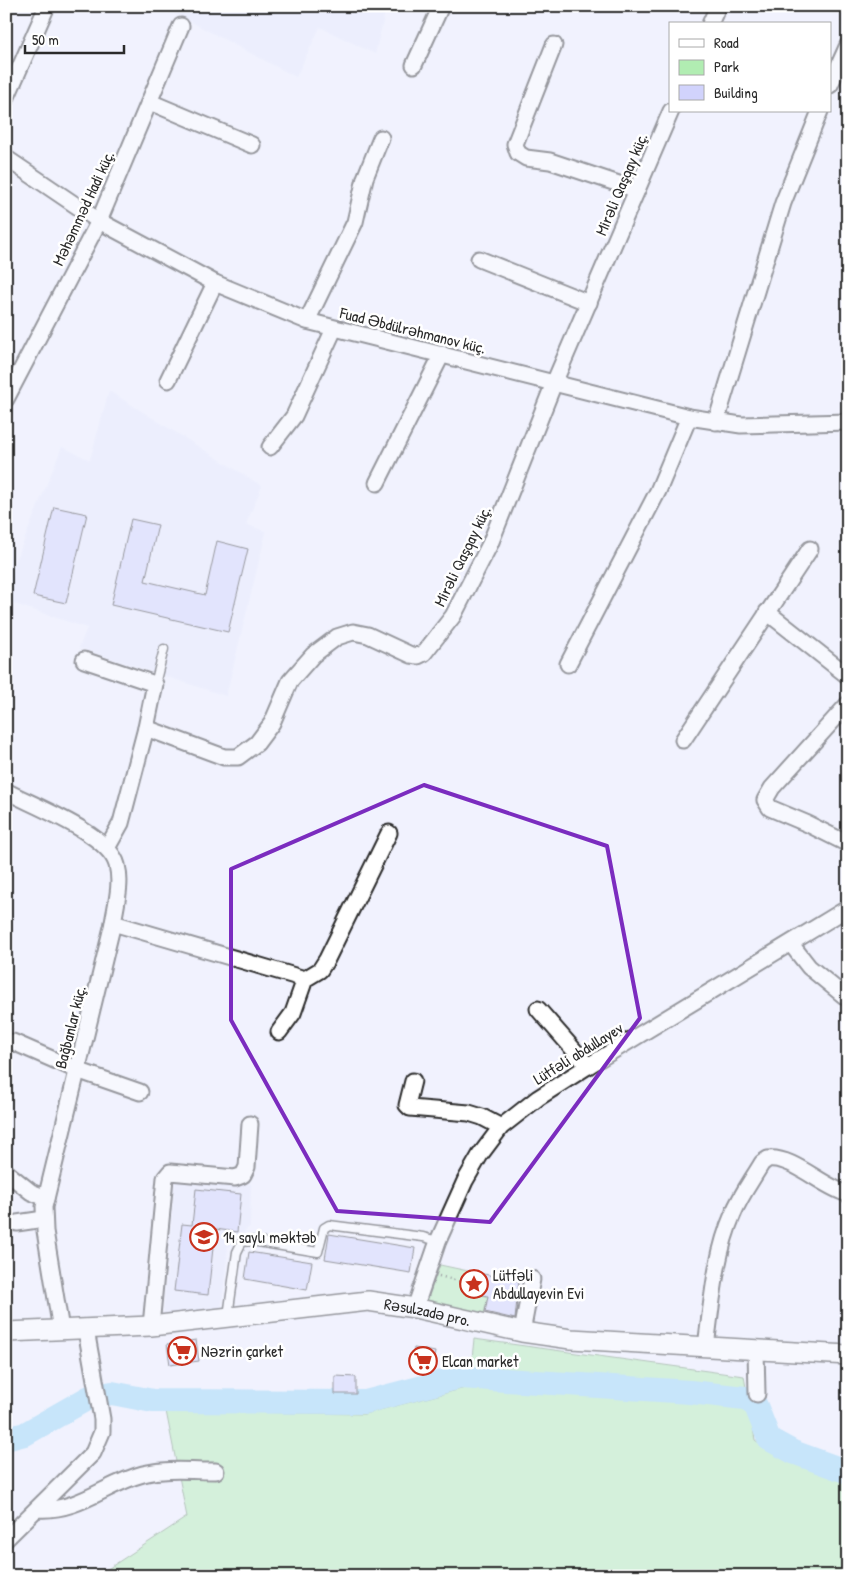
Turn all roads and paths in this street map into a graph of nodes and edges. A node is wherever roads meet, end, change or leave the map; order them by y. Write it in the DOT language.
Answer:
graph roads {
  1 [pos="47,6"];
  2 [pos="441,6"];
  3 [pos="718,6"];
  4 [pos="711,22"];
  5 [pos="181,26"];
  6 [pos="554,45"];
  7 [pos="848,45"];
  8 [pos="414,65"];
  9 [pos="832,81"];
  10 [pos="6,99"];
  11 [pos="150,102"];
  12 [pos="671,112"];
  13 [pos="820,112"];
  14 [pos="381,138"];
  15 [pos="252,145"];
  16 [pos="6,158"];
  17 [pos="637,190"];
  18 [pos="100,221"];
  19 [pos="478,259"];
  20 [pos="215,283"];
  21 [pos="589,303"];
  22 [pos="307,321"];
  23 [pos="334,329"];
  24 [pos="442,354"];
  25 [pos="168,380"];
  26 [pos="554,383"];
  27 [pos="6,399"];
  28 [pos="689,417"];
  29 [pos="716,422"];
  30 [pos="848,422"];
  31 [pos="270,447"];
  32 [pos="377,483"];
  33 [pos="810,549"];
  34 [pos="767,612"];
  35 [pos="164,649"];
  36 [pos="84,660"];
  37 [pos="568,664"];
  38 [pos="848,676"];
  39 [pos="155,684"];
  40 [pos="848,704"];
  41 [pos="146,728"];
  42 [pos="683,740"];
  43 [pos="6,791"];
  44 [pos="388,833"];
  45 [pos="848,844"];
  46 [pos="107,848"];
  47 [pos="848,908"];
  48 [pos="113,923"];
  49 [pos="791,944"];
  50 [pos="305,979"];
  51 [pos="848,1000"];
  52 [pos="538,1009"];
  53 [pos="279,1032"];
  54 [pos="13,1042"];
  55 [pos="588,1066"];
  56 [pos="77,1070"];
  57 [pos="413,1081"];
  58 [pos="140,1092"];
  59 [pos="250,1124"];
  60 [pos="500,1127"];
  61 [pos="6,1172"];
  62 [pos="848,1194"];
  63 [pos="46,1198"];
  64 [pos="44,1218"];
  65 [pos="17,1223"];
  66 [pos="438,1241"];
  67 [pos="426,1272"];
  68 [pos="532,1279"];
  69 [pos="466,1283"];
  70 [pos="415,1308"];
  71 [pos="228,1319"];
  72 [pos="151,1326"];
  73 [pos="61,1330"];
  74 [pos="86,1330"];
  75 [pos="6,1332"];
  76 [pos="522,1332"];
  77 [pos="706,1346"];
  78 [pos="756,1350"];
  79 [pos="848,1355"];
  80 [pos="757,1394"];
  81 [pos="216,1472"];
  82 [pos="37,1508"];
  83 [pos="6,1539"];
  1 -- 10 [label="street"];
  2 -- 8 [label="street"];
  3 -- 4 [label="street"];
  5 -- 11 [label="street, Məhəmməd Hadi küç."];
  6 -- 17 [label="street"];
  7 -- 9 [label="street"];
  11 -- 15 [label="street"];
  11 -- 18 [label="street, Məhəmməd Hadi küç."];
  12 -- 17 [label="street, Mirəli Qaşqay küç."];
  13 -- 29 [label="street"];
  14 -- 22 [label="street"];
  16 -- 18 [label="street, Fuad Əbdülrəhmanov küç."];
  17 -- 21 [label="street, Mirəli Qaşqay küç."];
  18 -- 20 [label="street, Fuad Əbdülrəhmanov küç."];
  18 -- 27 [label="street, Məhəmməd Hadi küç."];
  19 -- 21 [label="street"];
  20 -- 22 [label="street, Fuad Əbdülrəhmanov küç."];
  20 -- 25 [label="street"];
  21 -- 26 [label="street, Mirəli Qaşqay küç."];
  22 -- 23 [label="street, Fuad Əbdülrəhmanov küç."];
  23 -- 24 [label="street, Fuad Əbdülrəhmanov küç."];
  23 -- 31 [label="street"];
  24 -- 26 [label="street, Fuad Əbdülrəhmanov küç."];
  24 -- 32 [label="street"];
  26 -- 28 [label="street, Fuad Əbdülrəhmanov küç."];
  26 -- 41 [label="street, Mirəli Qaşqay küç."];
  28 -- 29 [label="street, Fuad Əbdülrəhmanov küç."];
  28 -- 37 [label="street"];
  29 -- 30 [label="street, Fuad Əbdülrəhmanov küç."];
  33 -- 34 [label="street"];
  34 -- 38 [label="street"];
  34 -- 42 [label="street"];
  35 -- 39 [label="lane"];
  36 -- 39 [label="street"];
  39 -- 41 [label="street"];
  40 -- 45 [label="street"];
  41 -- 46 [label="street"];
  43 -- 46 [label="street, Bağbanlar küç."];
  44 -- 50 [label="street"];
  46 -- 48 [label="street, Bağbanlar küç."];
  47 -- 49 [label="street, Lütfəli abdullayev"];
  48 -- 50 [label="street"];
  48 -- 56 [label="street, Bağbanlar küç."];
  49 -- 51 [label="street"];
  49 -- 55 [label="street, Lütfəli abdullayev"];
  50 -- 53 [label="street"];
  52 -- 55 [label="street"];
  54 -- 56 [label="street"];
  55 -- 60 [label="street, Lütfəli abdullayev"];
  56 -- 58 [label="street"];
  56 -- 63 [label="street, Bağbanlar küç."];
  57 -- 60 [label="street"];
  59 -- 72 [label="street"];
  60 -- 66 [label="street, Lütfəli abdullayev"];
  61 -- 63 [label="street"];
  62 -- 77 [label="street"];
  63 -- 64 [label="street, Bağbanlar küç."];
  64 -- 65 [label="street"];
  64 -- 73 [label="street, Bağbanlar küç."];
  66 -- 67 [label="street, Lütfəli abdullayev"];
  66 -- 71 [label="lane"];
  67 -- 69 [label="path"];
  67 -- 70 [label="street, Lütfəli abdullayev"];
  68 -- 76 [label="street"];
  70 -- 71 [label="street, Rəsulzadə pro."];
  70 -- 76 [label="street, Rəsulzadə pro."];
  71 -- 72 [label="street, Rəsulzadə pro."];
  72 -- 74 [label="street, Rəsulzadə pro."];
  73 -- 74 [label="street, Rəsulzadə pro."];
  73 -- 75 [label="street, Rəsulzadə pro."];
  74 -- 82 [label="street"];
  76 -- 77 [label="street, Rəsulzadə pro."];
  77 -- 78 [label="street, Rəsulzadə pro."];
  78 -- 79 [label="street, Rəsulzadə pro."];
  78 -- 80 [label="street"];
  81 -- 82 [label="street"];
  82 -- 83 [label="street"];
}
